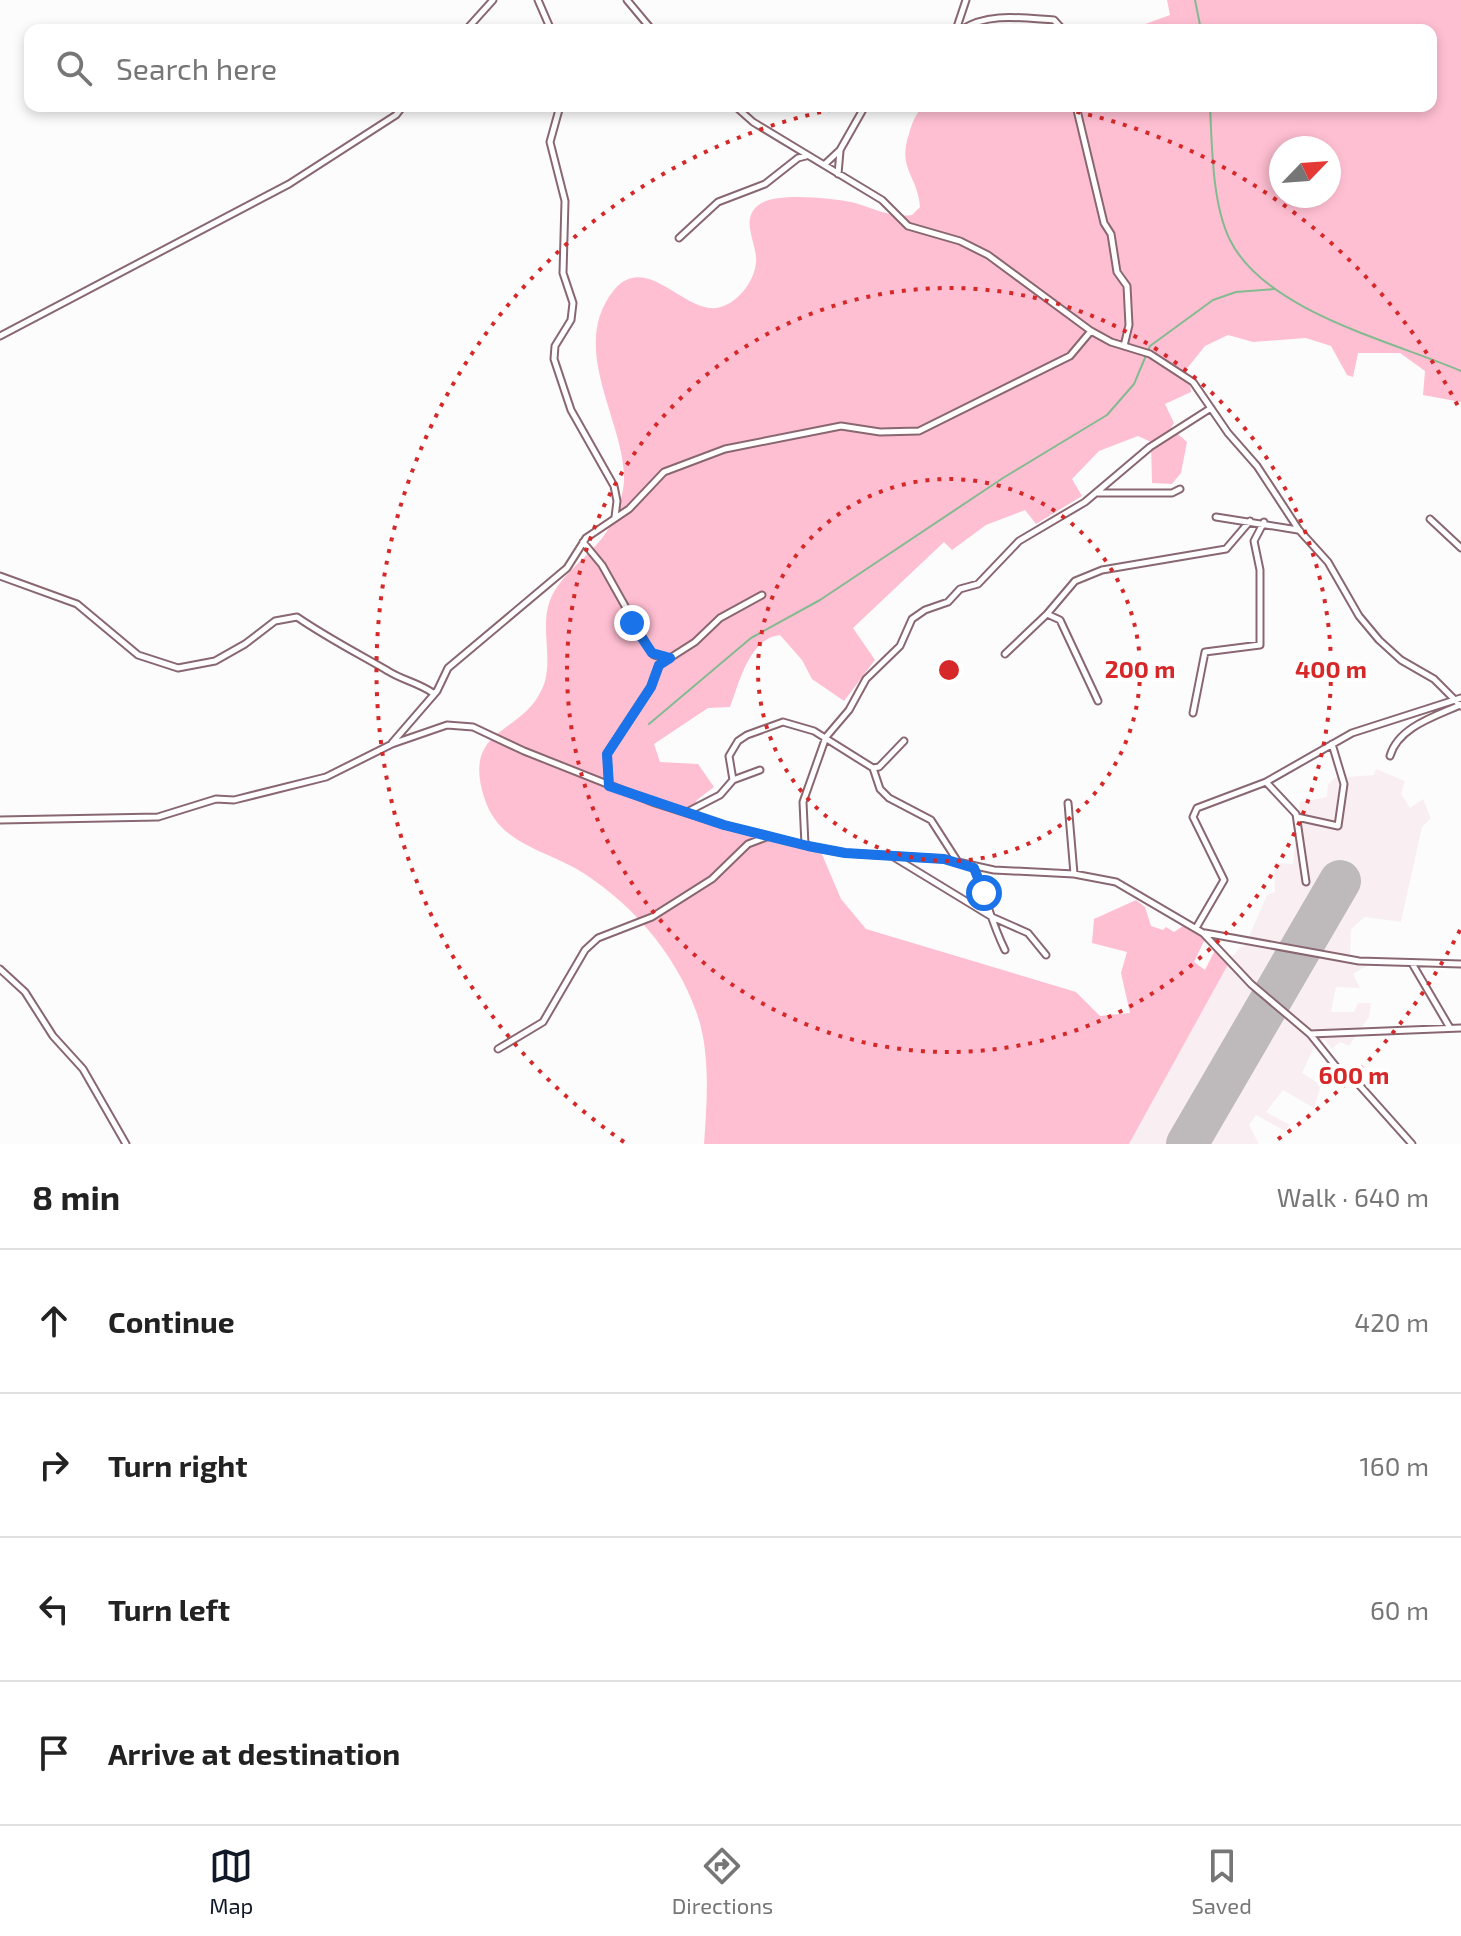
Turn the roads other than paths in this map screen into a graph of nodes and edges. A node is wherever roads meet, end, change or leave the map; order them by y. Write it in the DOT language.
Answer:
graph roads {
  1 [pos="493,0"];
  2 [pos="538,0"];
  3 [pos="627,0"];
  4 [pos="966,0"];
  5 [pos="471,24"];
  6 [pos="548,24"];
  7 [pos="647,24"];
  8 [pos="960,24"];
  9 [pos="972,24"];
  10 [pos="1058,24"];
  11 [pos="398,112"];
  12 [pos="558,112"];
  13 [pos="742,112"];
  14 [pos="862,112"];
  15 [pos="1077,112"];
  16 [pos="840,150"];
  17 [pos="807,156"];
  18 [pos="825,164"];
  19 [pos="838,174"];
  20 [pos="679,238"];
  21 [pos="1091,331"];
  22 [pos="0,336"];
  23 [pos="1124,346"];
  24 [pos="1211,408"];
  25 [pos="1180,489"];
  26 [pos="1096,493"];
  27 [pos="1216,517"];
  28 [pos="614,518"];
  29 [pos="1430,519"];
  30 [pos="1250,521"];
  31 [pos="1264,522"];
  32 [pos="1299,530"];
  33 [pos="583,542"];
  34 [pos="1461,548"];
  35 [pos="0,576"];
  36 [pos="762,595"];
  37 [pos="1047,614"];
  38 [pos="1005,654"];
  39 [pos="670,658"];
  40 [pos="433,693"];
  41 [pos="1098,701"];
  42 [pos="1459,702"];
  43 [pos="1193,713"];
  44 [pos="826,737"];
  45 [pos="904,741"];
  46 [pos="392,744"];
  47 [pos="1332,744"];
  48 [pos="1390,756"];
  49 [pos="873,768"];
  50 [pos="760,770"];
  51 [pos="733,780"];
  52 [pos="1266,782"];
  53 [pos="609,786"];
  54 [pos="1068,803"];
  55 [pos="688,812"];
  56 [pos="1297,817"];
  57 [pos="0,820"];
  58 [pos="770,835"];
  59 [pos="805,845"];
  60 [pos="892,856"];
  61 [pos="959,863"];
  62 [pos="974,868"];
  63 [pos="1074,874"];
  64 [pos="1306,882"];
  65 [pos="989,915"];
  66 [pos="1196,928"];
  67 [pos="1203,933"];
  68 [pos="1005,950"];
  69 [pos="1046,955"];
  70 [pos="1461,964"];
  71 [pos="1413,965"];
  72 [pos="0,969"];
  73 [pos="1450,1028"];
  74 [pos="1461,1028"];
  75 [pos="1310,1034"];
  76 [pos="498,1049"];
  77 [pos="126,1144"];
  78 [pos="1412,1144"];
  1 -- 5 [label="street"];
  2 -- 6 [label="street"];
  3 -- 7 [label="street"];
  4 -- 8 [label="street"];
  9 -- 10 [label="street"];
  11 -- 22 [label="street"];
  12 -- 28 [label="street"];
  13 -- 17 [label="street"];
  14 -- 16 [label="street"];
  15 -- 23 [label="street"];
  16 -- 18 [label="street"];
  16 -- 19 [label="street"];
  17 -- 18 [label="street"];
  17 -- 20 [label="street"];
  18 -- 19 [label="street"];
  19 -- 21 [label="street"];
  21 -- 23 [label="street"];
  21 -- 28 [label="street"];
  23 -- 24 [label="street"];
  24 -- 26 [label="street"];
  24 -- 32 [label="street"];
  25 -- 26 [label="street"];
  26 -- 44 [label="street"];
  27 -- 30 [label="street"];
  28 -- 33 [label="street"];
  29 -- 34 [label="street"];
  30 -- 31 [label="street"];
  30 -- 37 [label="street"];
  31 -- 32 [label="street"];
  31 -- 43 [label="street"];
  32 -- 42 [label="street"];
  33 -- 39 [label="street"];
  33 -- 40 [label="street"];
  35 -- 40 [label="street"];
  36 -- 39 [label="street"];
  37 -- 38 [label="street"];
  37 -- 41 [label="street"];
  39 -- 53 [label="street"];
  40 -- 46 [label="street"];
  42 -- 47 [label="street"];
  42 -- 48 [label="street"];
  44 -- 49 [label="street"];
  44 -- 51 [label="street"];
  44 -- 59 [label="street"];
  45 -- 49 [label="street"];
  46 -- 53 [label="street"];
  46 -- 57 [label="street"];
  47 -- 52 [label="street"];
  47 -- 56 [label="street"];
  49 -- 61 [label="street"];
  50 -- 51 [label="street"];
  51 -- 55 [label="street"];
  52 -- 56 [label="street"];
  52 -- 66 [label="street"];
  53 -- 55 [label="street"];
  54 -- 63 [label="street"];
  55 -- 58 [label="street"];
  56 -- 64 [label="street"];
  58 -- 59 [label="street"];
  58 -- 76 [label="street"];
  59 -- 60 [label="street"];
  60 -- 61 [label="street"];
  60 -- 65 [label="street"];
  61 -- 62 [label="street"];
  62 -- 63 [label="street"];
  62 -- 65 [label="street"];
  63 -- 66 [label="street"];
  65 -- 68 [label="street"];
  65 -- 69 [label="street"];
  66 -- 67 [label="street"];
  67 -- 71 [label="street"];
  67 -- 75 [label="street"];
  70 -- 71 [label="street"];
  71 -- 73 [label="street"];
  72 -- 77 [label="street"];
  73 -- 74 [label="street"];
  73 -- 75 [label="street"];
  75 -- 78 [label="street"];
}
